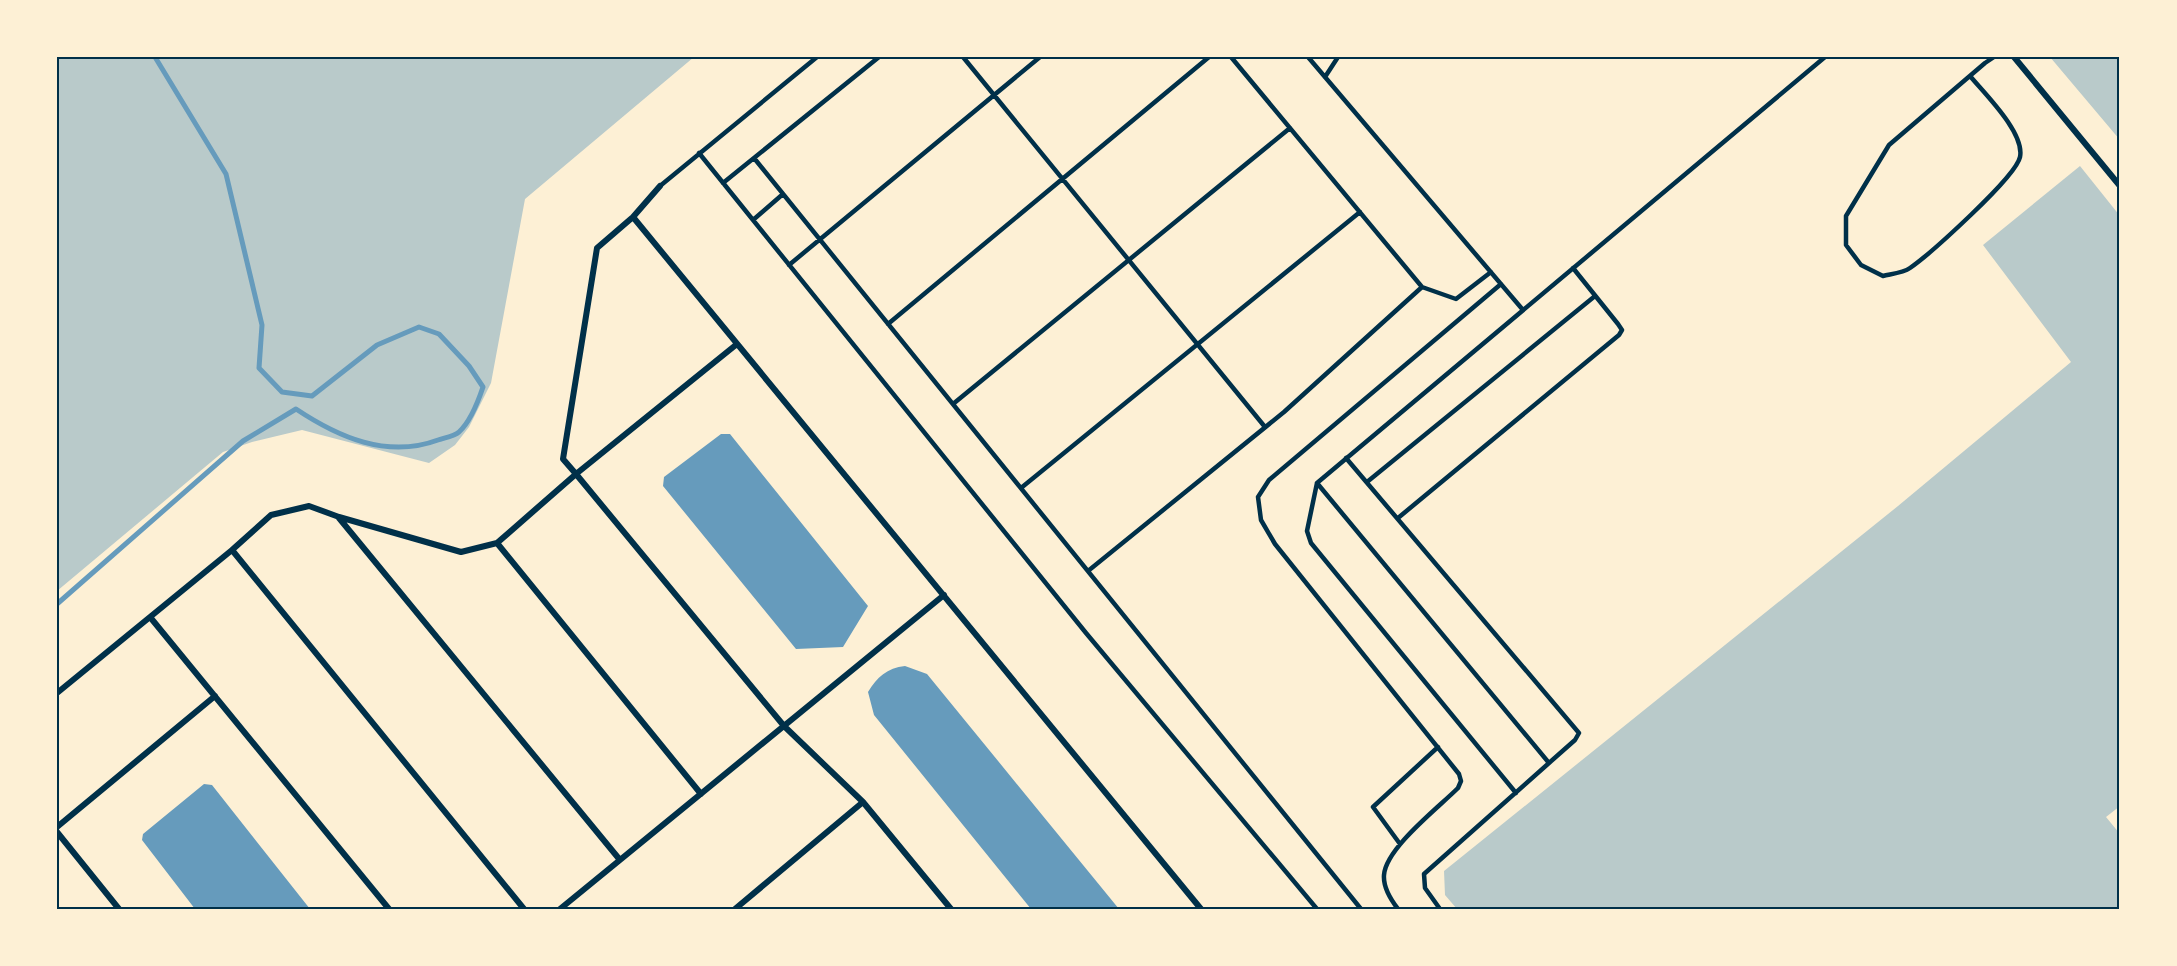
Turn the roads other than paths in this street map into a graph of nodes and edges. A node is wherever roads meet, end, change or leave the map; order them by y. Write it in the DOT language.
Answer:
graph roads {
  1 [pos="817,57"];
  2 [pos="879,57"];
  3 [pos="963,57"];
  4 [pos="1040,57"];
  5 [pos="1209,57"];
  6 [pos="1231,57"];
  7 [pos="1308,57"];
  8 [pos="1338,57"];
  9 [pos="1825,57"];
  10 [pos="1994,57"];
  11 [pos="2014,57"];
  12 [pos="1970,76"];
  13 [pos="1325,77"];
  14 [pos="993,96"];
  15 [pos="1290,128"];
  16 [pos="699,153"];
  17 [pos="754,158"];
  18 [pos="1062,180"];
  19 [pos="723,183"];
  20 [pos="660,186"];
  21 [pos="2120,186"];
  22 [pos="783,194"];
  23 [pos="1360,212"];
  24 [pos="633,217"];
  25 [pos="753,220"];
  26 [pos="820,239"];
  27 [pos="1128,261"];
  28 [pos="789,265"];
  29 [pos="1573,267"];
  30 [pos="1491,272"];
  31 [pos="1502,284"];
  32 [pos="1422,287"];
  33 [pos="1595,296"];
  34 [pos="1523,310"];
  35 [pos="888,324"];
  36 [pos="738,344"];
  37 [pos="1197,345"];
  38 [pos="953,404"];
  39 [pos="1265,427"];
  40 [pos="1346,458"];
  41 [pos="576,474"];
  42 [pos="1367,482"];
  43 [pos="1317,483"];
  44 [pos="1021,488"];
  45 [pos="339,517"];
  46 [pos="1398,518"];
  47 [pos="497,543"];
  48 [pos="232,550"];
  49 [pos="1088,571"];
  50 [pos="944,595"];
  51 [pos="150,617"];
  52 [pos="57,693"];
  53 [pos="215,696"];
  54 [pos="784,726"];
  55 [pos="1438,747"];
  56 [pos="1549,764"];
  57 [pos="701,794"];
  58 [pos="1516,794"];
  59 [pos="863,802"];
  60 [pos="57,827"];
  61 [pos="57,832"];
  62 [pos="1400,844"];
  63 [pos="620,860"];
  64 [pos="119,909"];
  65 [pos="389,909"];
  66 [pos="524,909"];
  67 [pos="560,909"];
  68 [pos="735,909"];
  69 [pos="951,909"];
  70 [pos="1201,909"];
  71 [pos="1317,909"];
  72 [pos="1361,909"];
  73 [pos="1398,909"];
  74 [pos="1440,909"];
  1 -- 16 [label="lane"];
  2 -- 17 [label="lane"];
  3 -- 14 [label="lane"];
  4 -- 14 [label="lane"];
  5 -- 18 [label="lane"];
  6 -- 15 [label="lane"];
  7 -- 13 [label="lane"];
  8 -- 13 [label="lane"];
  9 -- 29 [label="lane"];
  10 -- 12 [label="lane"];
  11 -- 21 [label="street"];
  12 -- 12 [label="lane"];
  13 -- 30 [label="lane"];
  14 -- 18 [label="lane"];
  14 -- 26 [label="lane"];
  15 -- 23 [label="lane"];
  15 -- 27 [label="lane"];
  16 -- 19 [label="lane"];
  16 -- 20 [label="lane"];
  17 -- 19 [label="lane"];
  17 -- 22 [label="lane"];
  18 -- 27 [label="lane"];
  18 -- 35 [label="lane"];
  19 -- 25 [label="lane"];
  20 -- 24 [label="street"];
  22 -- 25 [label="lane"];
  22 -- 26 [label="lane"];
  23 -- 32 [label="lane"];
  23 -- 37 [label="lane"];
  24 -- 36 [label="street"];
  24 -- 41 [label="street"];
  25 -- 28 [label="lane"];
  26 -- 28 [label="lane"];
  26 -- 35 [label="lane"];
  27 -- 37 [label="lane"];
  27 -- 38 [label="lane"];
  28 -- 71 [label="lane"];
  29 -- 33 [label="lane"];
  29 -- 34 [label="lane"];
  30 -- 31 [label="lane"];
  30 -- 32 [label="lane"];
  31 -- 34 [label="lane"];
  31 -- 55 [label="lane"];
  32 -- 39 [label="lane"];
  33 -- 42 [label="lane"];
  33 -- 46 [label="lane"];
  34 -- 40 [label="lane"];
  35 -- 38 [label="lane"];
  36 -- 41 [label="street"];
  36 -- 50 [label="street"];
  37 -- 39 [label="lane"];
  37 -- 44 [label="lane"];
  38 -- 44 [label="lane"];
  39 -- 49 [label="lane"];
  40 -- 42 [label="lane"];
  40 -- 43 [label="lane"];
  41 -- 47 [label="street"];
  41 -- 54 [label="street"];
  42 -- 46 [label="lane"];
  43 -- 56 [label="lane"];
  43 -- 58 [label="lane"];
  44 -- 49 [label="lane"];
  45 -- 47 [label="street"];
  45 -- 48 [label="street"];
  45 -- 63 [label="street"];
  46 -- 56 [label="lane"];
  47 -- 57 [label="street"];
  48 -- 51 [label="street"];
  48 -- 66 [label="street"];
  49 -- 72 [label="lane"];
  50 -- 54 [label="street"];
  50 -- 70 [label="street"];
  51 -- 52 [label="street"];
  51 -- 53 [label="street"];
  53 -- 60 [label="street"];
  53 -- 65 [label="street"];
  54 -- 57 [label="street"];
  54 -- 59 [label="street"];
  55 -- 62 [label="lane"];
  55 -- 62 [label="lane"];
  56 -- 58 [label="lane"];
  57 -- 63 [label="street"];
  58 -- 74 [label="lane"];
  59 -- 68 [label="street"];
  59 -- 69 [label="street"];
  61 -- 64 [label="street"];
  62 -- 73 [label="lane"];
  63 -- 67 [label="street"];
}
